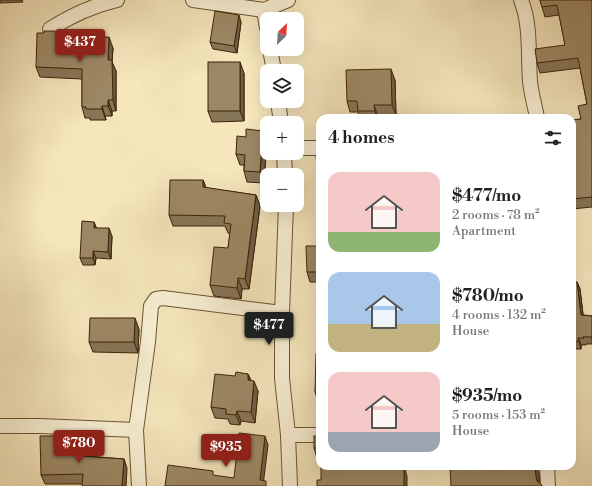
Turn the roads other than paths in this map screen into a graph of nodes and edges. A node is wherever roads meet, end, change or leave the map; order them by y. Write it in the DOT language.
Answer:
graph roads {
  1 [pos="117,0"];
  2 [pos="193,0"];
  3 [pos="288,0"];
  4 [pos="521,0"];
  5 [pos="264,10"];
  6 [pos="50,29"];
  7 [pos="536,114"];
  8 [pos="304,148"];
  9 [pos="316,148"];
  10 [pos="286,212"];
  11 [pos="282,313"];
  12 [pos="0,426"];
  13 [pos="136,430"];
  14 [pos="288,435"];
  15 [pos="316,435"];
  16 [pos="547,470"];
  17 [pos="139,486"];
  18 [pos="290,486"];
  19 [pos="548,486"];
  1 -- 6 [label="street"];
  2 -- 5 [label="street"];
  3 -- 5 [label="street"];
  4 -- 7 [label="street"];
  8 -- 9 [label="street"];
  10 -- 11 [label="street"];
  11 -- 13 [label="street"];
  11 -- 14 [label="street"];
  12 -- 13 [label="street"];
  13 -- 17 [label="street"];
  14 -- 15 [label="street"];
  14 -- 18 [label="street"];
  16 -- 19 [label="street"];
}
